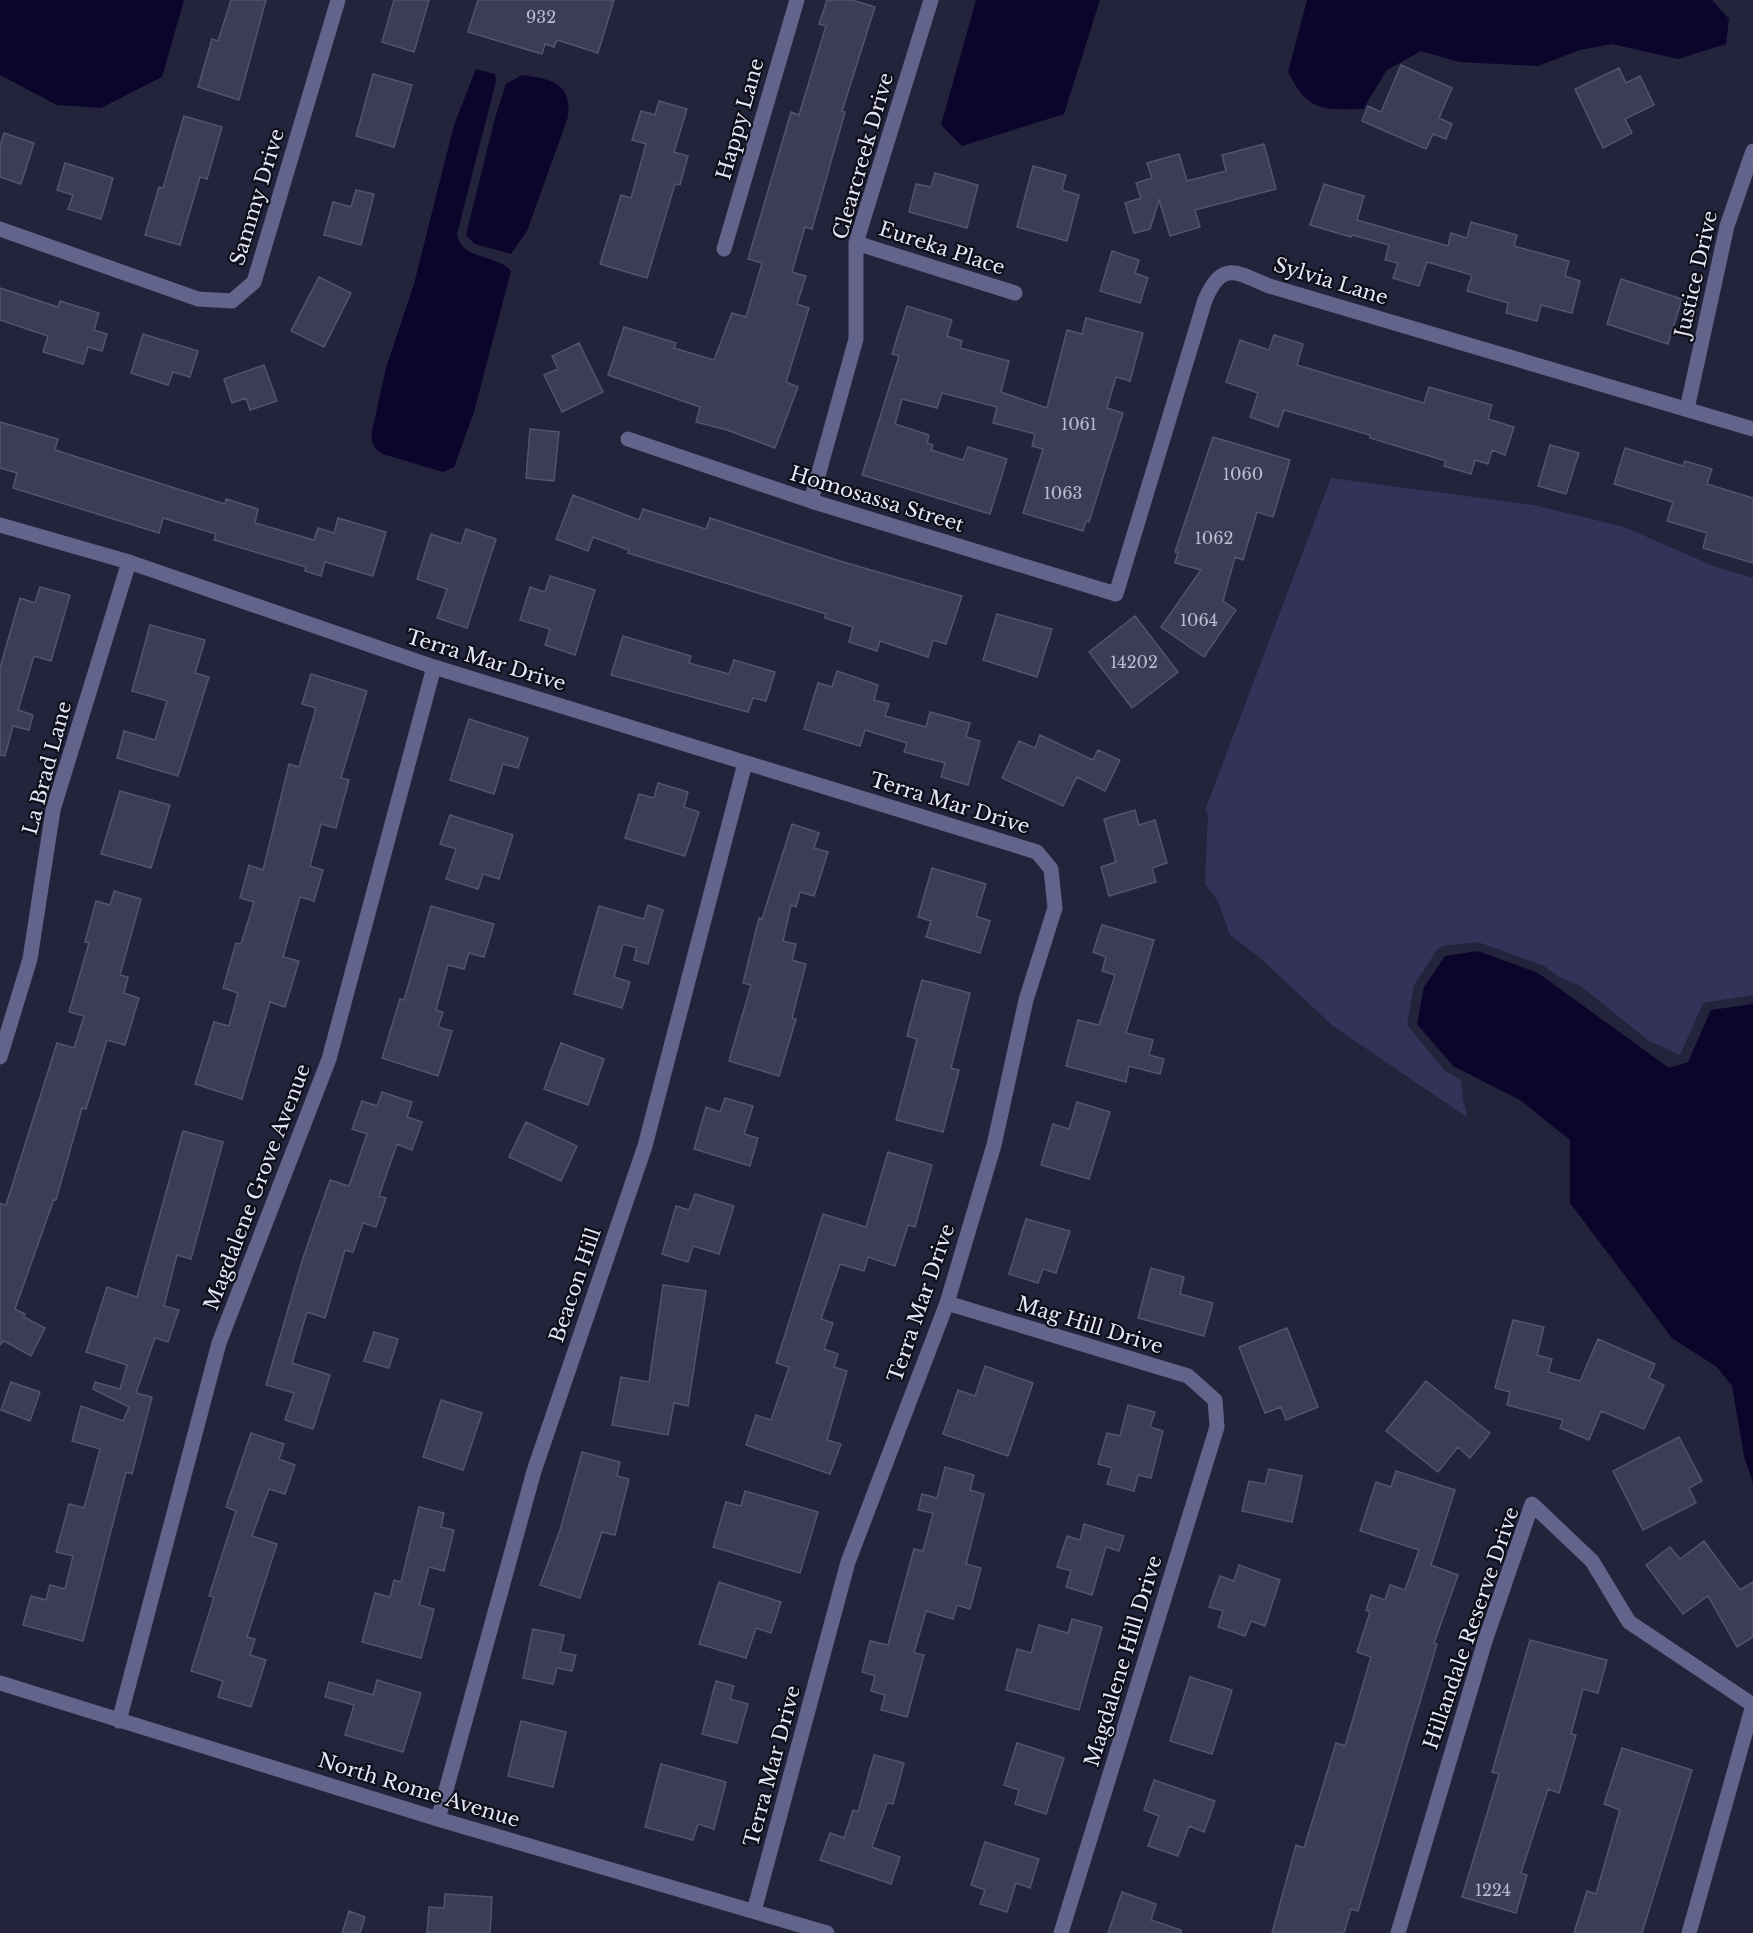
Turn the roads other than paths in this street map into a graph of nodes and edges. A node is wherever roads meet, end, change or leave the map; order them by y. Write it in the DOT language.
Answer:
graph roads {
  1 [pos="338,0"];
  2 [pos="797,0"];
  3 [pos="931,0"];
  4 [pos="1753,151"];
  5 [pos="0,230"];
  6 [pos="856,243"];
  7 [pos="724,249"];
  8 [pos="1015,293"];
  9 [pos="1687,409"];
  10 [pos="1753,429"];
  11 [pos="628,439"];
  12 [pos="811,501"];
  13 [pos="0,525"];
  14 [pos="129,562"];
  15 [pos="1116,594"];
  16 [pos="434,667"];
  17 [pos="745,763"];
  18 [pos="0,1057"];
  19 [pos="947,1303"];
  20 [pos="1215,1400"];
  21 [pos="0,1683"];
  22 [pos="119,1721"];
  23 [pos="438,1819"];
  24 [pos="754,1911"];
  25 [pos="827,1933"];
  26 [pos="1061,1933"];
  27 [pos="1398,1933"];
  28 [pos="1689,1933"];
  1 -- 5 [label="street, Sammy Drive"];
  2 -- 7 [label="street, Happy Lane"];
  3 -- 6 [label="street, Clearcreek Drive"];
  4 -- 9 [label="street, Justice Drive"];
  6 -- 8 [label="street, Eureka Place"];
  6 -- 12 [label="street, Clearcreek Drive"];
  9 -- 10 [label="street, Sylvia Lane"];
  9 -- 15 [label="street, Sylvia Lane"];
  11 -- 12 [label="street, Homosassa Street"];
  12 -- 15 [label="street, Homosassa Street"];
  13 -- 14 [label="street, Terra Mar Drive"];
  14 -- 16 [label="street, Terra Mar Drive"];
  14 -- 18 [label="street, La Brad Lane"];
  16 -- 17 [label="street, Terra Mar Drive"];
  16 -- 22 [label="street, Magdalene Grove Avenue"];
  17 -- 19 [label="street, Terra Mar Drive"];
  17 -- 23 [label="street, Beacon Hill"];
  19 -- 20 [label="street, Mag Hill Drive"];
  19 -- 24 [label="street, Terra Mar Drive"];
  20 -- 26 [label="street, Magdalene Hill Drive"];
  21 -- 22 [label="street, North Rome Avenue"];
  22 -- 23 [label="street, North Rome Avenue"];
  23 -- 24 [label="street, North Rome Avenue"];
  24 -- 25 [label="street, North Rome Avenue"];
  27 -- 28 [label="street, Hillandale Reserve Drive"];
}
